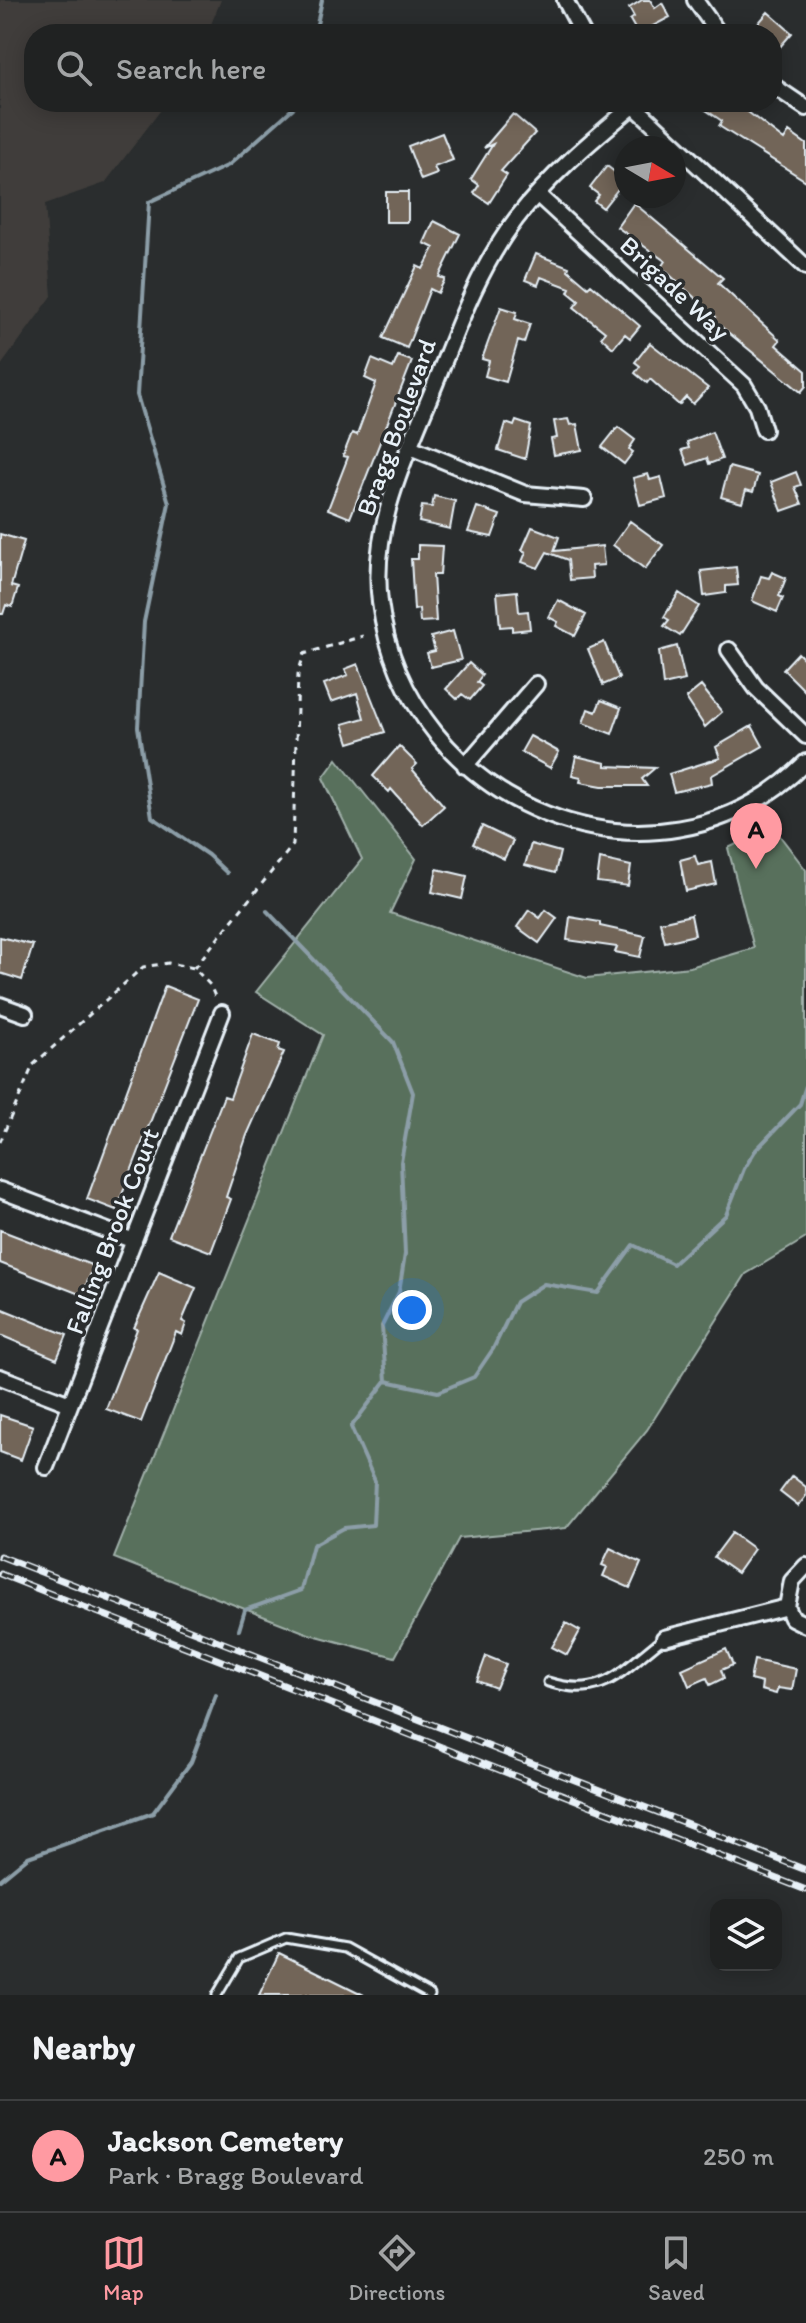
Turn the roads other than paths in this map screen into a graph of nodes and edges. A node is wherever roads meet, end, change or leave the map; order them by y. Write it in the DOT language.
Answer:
graph roads {
  1 [pos="565,0"];
  2 [pos="695,0"];
  3 [pos="578,24"];
  4 [pos="712,24"];
  5 [pos="782,92"];
  6 [pos="806,108"];
  7 [pos="623,112"];
  8 [pos="640,112"];
  9 [pos="537,194"];
  10 [pos="806,267"];
  11 [pos="764,430"];
  12 [pos="410,447"];
  13 [pos="584,499"];
  14 [pos="729,650"];
  15 [pos="536,684"];
  16 [pos="806,736"];
  17 [pos="806,762"];
  18 [pos="465,766"];
  19 [pos="0,1005"];
  20 [pos="220,1007"];
  21 [pos="25,1014"];
  22 [pos="0,1190"];
  23 [pos="134,1241"];
  24 [pos="0,1377"];
  25 [pos="70,1404"];
  26 [pos="46,1467"];
  27 [pos="806,1566"];
  28 [pos="787,1607"];
  29 [pos="806,1625"];
  30 [pos="664,1638"];
  31 [pos="548,1682"];
  32 [pos="217,1995"];
  33 [pos="430,1995"];
  1 -- 3 [label="street"];
  2 -- 4 [label="street"];
  5 -- 6 [label="street"];
  7 -- 9 [label="street, Bragg Boulevard"];
  8 -- 10 [label="street"];
  9 -- 11 [label="street, Brigade Way"];
  9 -- 12 [label="street, Bragg Boulevard"];
  12 -- 13 [label="street"];
  12 -- 18 [label="street, Bragg Boulevard"];
  14 -- 16 [label="street"];
  15 -- 18 [label="street"];
  17 -- 18 [label="street, Bragg Boulevard"];
  19 -- 21 [label="street"];
  20 -- 23 [label="street, Falling Brook Court"];
  22 -- 23 [label="street"];
  23 -- 25 [label="street, Falling Brook Court"];
  24 -- 25 [label="street"];
  25 -- 26 [label="street, Falling Brook Court"];
  27 -- 28 [label="street"];
  28 -- 29 [label="street"];
  28 -- 30 [label="street"];
  30 -- 31 [label="lane"];
  32 -- 33 [label="lane"];
}
